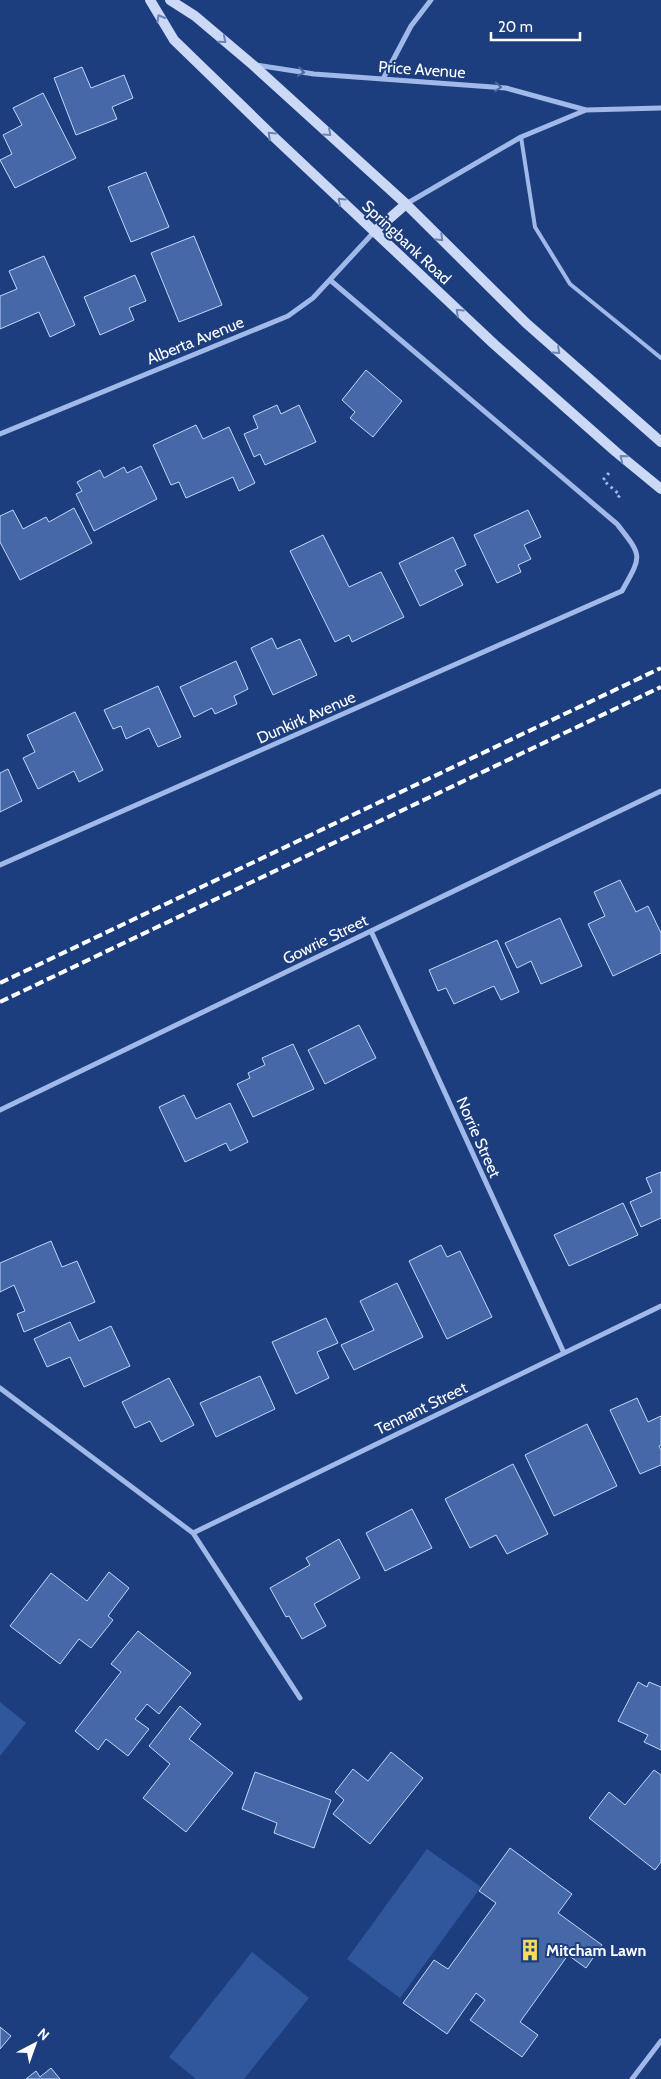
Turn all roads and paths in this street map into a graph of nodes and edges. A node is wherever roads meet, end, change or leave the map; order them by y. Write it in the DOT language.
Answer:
graph roads {
  1 [pos="150,0"];
  2 [pos="170,0"];
  3 [pos="430,0"];
  4 [pos="253,65"];
  5 [pos="383,79"];
  6 [pos="661,108"];
  7 [pos="586,110"];
  8 [pos="521,137"];
  9 [pos="406,204"];
  10 [pos="374,232"];
  11 [pos="330,280"];
  12 [pos="661,358"];
  13 [pos="0,434"];
  14 [pos="661,442"];
  15 [pos="622,457"];
  16 [pos="661,489"];
  17 [pos="604,513"];
  18 [pos="661,791"];
  19 [pos="0,865"];
  20 [pos="371,931"];
  21 [pos="0,1110"];
  22 [pos="661,1306"];
  23 [pos="564,1353"];
  24 [pos="0,1388"];
  25 [pos="193,1533"];
  26 [pos="300,1698"];
  27 [pos="661,2041"];
  28 [pos="632,2079"];
  10 -- 1 [label="main road, Springbank Road, one-way"];
  2 -- 4 [label="main road, Springbank Road, one-way"];
  3 -- 5 [label="street"];
  4 -- 5 [label="street, Price Avenue, one-way"];
  4 -- 9 [label="main road, Springbank Road, one-way"];
  5 -- 7 [label="street, Price Avenue, one-way"];
  6 -- 7 [label="street, Price Avenue"];
  7 -- 8 [label="street, Price Avenue"];
  8 -- 9 [label="street, Price Avenue"];
  8 -- 12 [label="lane"];
  9 -- 10 [label="main road"];
  9 -- 14 [label="main road, Springbank Road, one-way"];
  10 -- 11 [label="street, Alberta Avenue"];
  15 -- 10 [label="main road, Springbank Road, one-way"];
  11 -- 13 [label="street, Alberta Avenue"];
  11 -- 17 [label="street"];
  16 -- 15 [label="main road, Springbank Road, one-way"];
  15 -- 17 [label="path"];
  17 -- 19 [label="street, Dunkirk Avenue"];
  18 -- 20 [label="street, Gowrie Street"];
  20 -- 21 [label="street, Gowrie Street"];
  20 -- 23 [label="street, Norrie Street"];
  22 -- 23 [label="street, Tennant Street"];
  23 -- 25 [label="street, Tennant Street"];
  24 -- 25 [label="street"];
  25 -- 26 [label="street"];
  27 -- 28 [label="street"];
}
